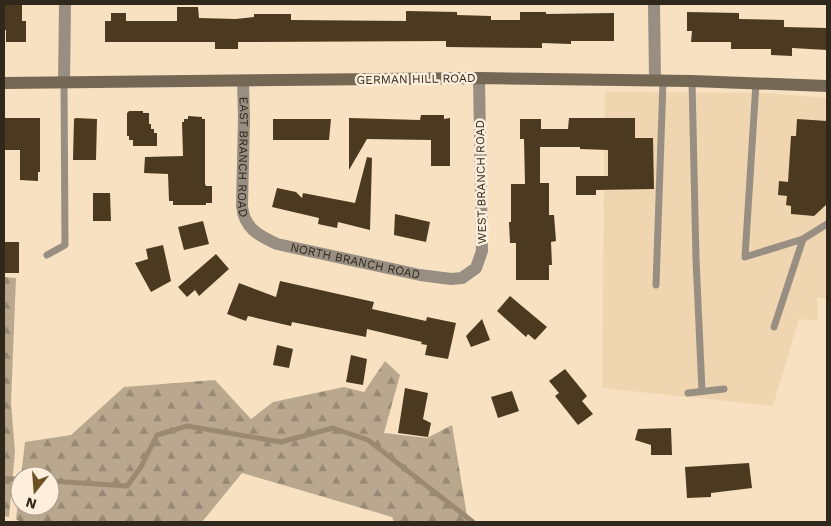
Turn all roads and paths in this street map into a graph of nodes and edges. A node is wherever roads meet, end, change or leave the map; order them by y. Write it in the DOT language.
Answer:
graph roads {
  1 [pos="65,4"];
  2 [pos="654,4"];
  3 [pos="479,78"];
  4 [pos="244,81"];
  5 [pos="659,81"];
  6 [pos="692,81"];
  7 [pos="4,83"];
  8 [pos="64,83"];
  9 [pos="756,83"];
  10 [pos="827,86"];
  11 [pos="827,224"];
  12 [pos="253,231"];
  13 [pos="803,239"];
  14 [pos="47,255"];
  15 [pos="462,278"];
  16 [pos="656,285"];
  17 [pos="774,327"];
  18 [pos="724,390"];
  19 [pos="702,391"];
  20 [pos="688,394"];
  1 -- 8 [label="street"];
  2 -- 5 [label="street"];
  3 -- 4 [label="street, GERMAN HILL ROAD"];
  3 -- 5 [label="street, GERMAN HILL ROAD"];
  3 -- 15 [label="street, WEST BRANCH ROAD"];
  4 -- 8 [label="street, GERMAN HILL ROAD"];
  4 -- 12 [label="street, EAST BRANCH ROAD"];
  5 -- 6 [label="street, GERMAN HILL ROAD"];
  5 -- 16 [label="lane"];
  6 -- 9 [label="street, GERMAN HILL ROAD"];
  6 -- 19 [label="lane"];
  7 -- 8 [label="street, GERMAN HILL ROAD"];
  8 -- 14 [label="lane"];
  9 -- 10 [label="street, GERMAN HILL ROAD"];
  9 -- 13 [label="lane"];
  11 -- 13 [label="lane"];
  12 -- 15 [label="street, NORTH BRANCH ROAD"];
  13 -- 17 [label="lane"];
  18 -- 19 [label="lane"];
  19 -- 20 [label="lane"];
}
